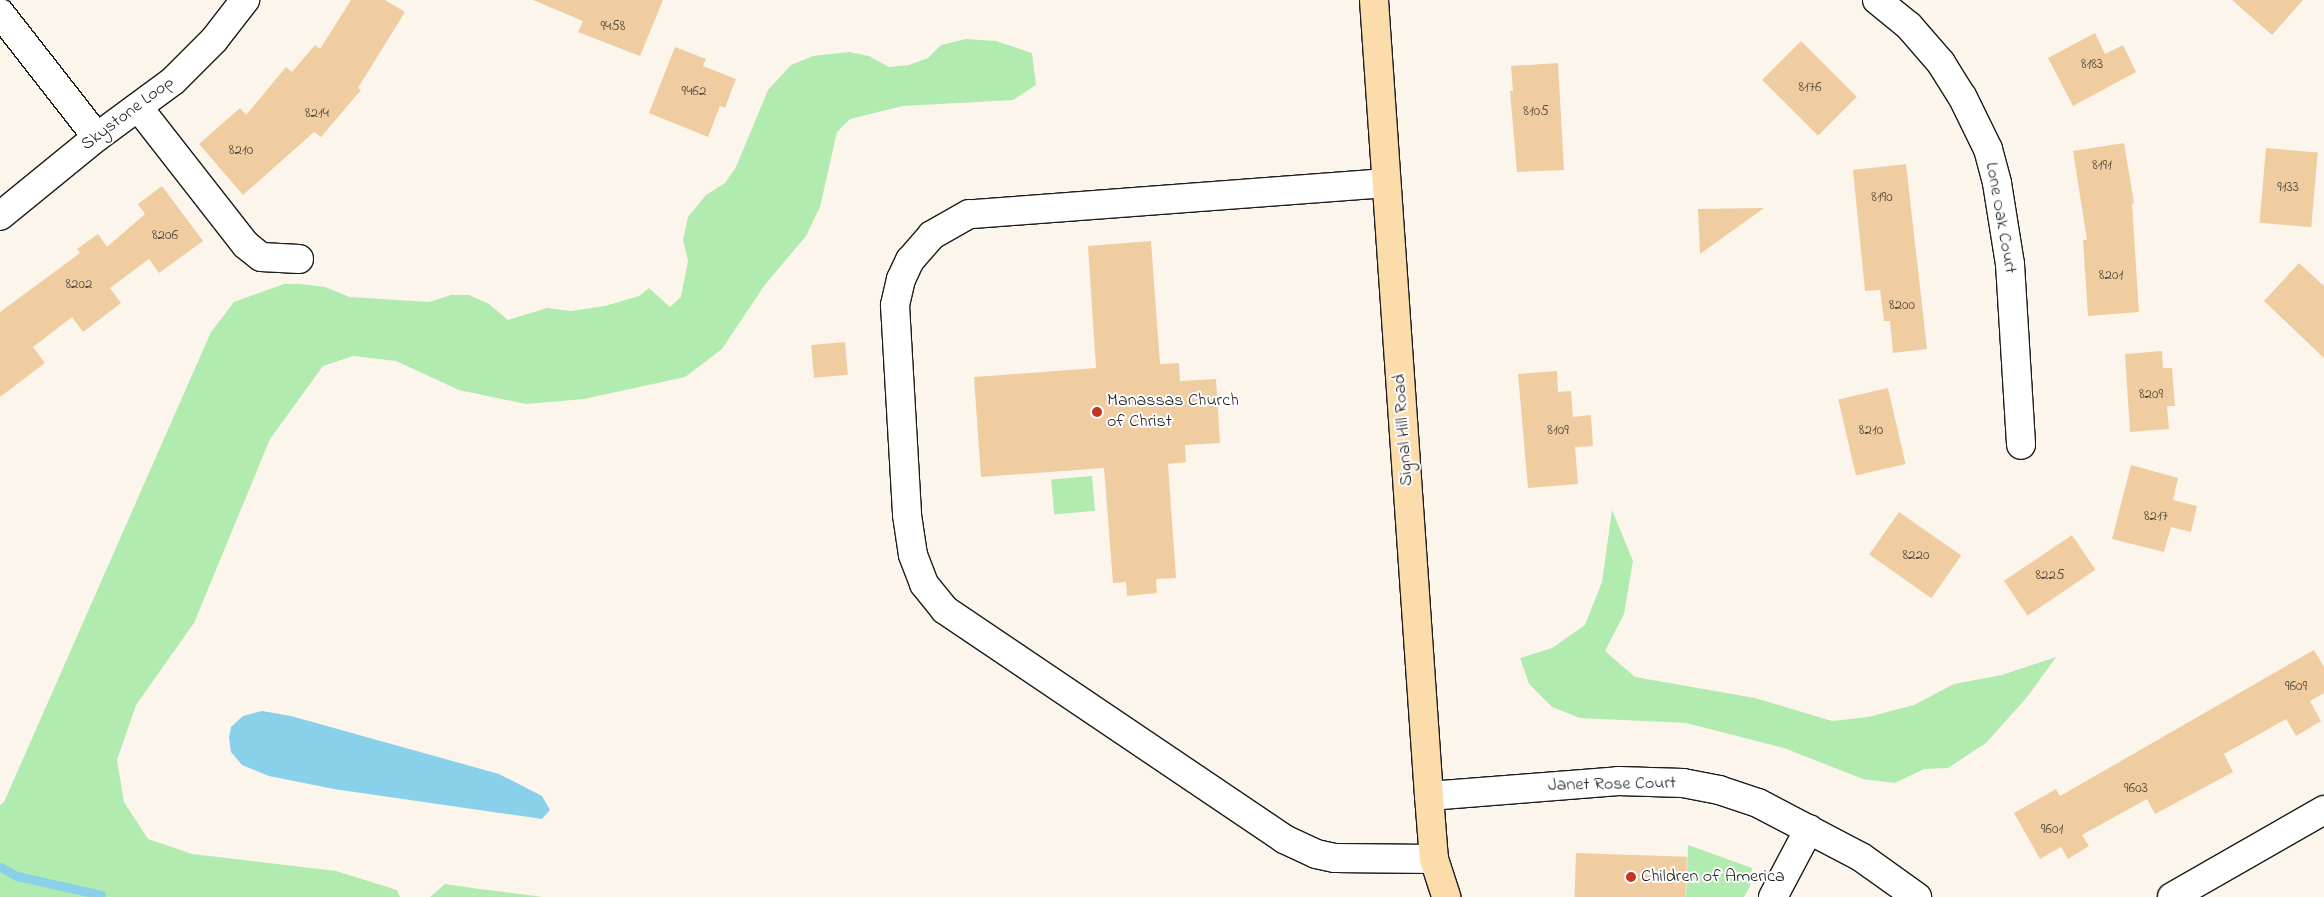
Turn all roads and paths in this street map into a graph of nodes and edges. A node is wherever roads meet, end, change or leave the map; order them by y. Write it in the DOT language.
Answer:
graph roads {
  1 [pos="245,0"];
  2 [pos="1374,0"];
  3 [pos="1877,0"];
  4 [pos="0,13"];
  5 [pos="138,107"];
  6 [pos="97,137"];
  7 [pos="1386,183"];
  8 [pos="0,216"];
  9 [pos="299,259"];
  10 [pos="2021,444"];
  11 [pos="1429,796"];
  12 [pos="2324,810"];
  13 [pos="1809,829"];
  14 [pos="1434,860"];
  15 [pos="1428,897"];
  16 [pos="1446,897"];
  17 [pos="1773,897"];
  18 [pos="1916,897"];
  19 [pos="2172,897"];
  1 -- 5 [label="street, Skystone Loop"];
  2 -- 7 [label="main road, Signal Hill Road"];
  3 -- 10 [label="street, Lone Oak Court"];
  4 -- 6 [label="street"];
  5 -- 6 [label="street, Skystone Loop"];
  5 -- 9 [label="street"];
  6 -- 8 [label="street, Skystone Loop"];
  7 -- 11 [label="main road, Signal Hill Road"];
  7 -- 14 [label="street"];
  11 -- 13 [label="street, Janet Rose Court"];
  11 -- 14 [label="main road, Signal Hill Road"];
  12 -- 19 [label="street"];
  13 -- 17 [label="street"];
  13 -- 18 [label="street, Janet Rose Court"];
  14 -- 15 [label="main road, Signal Hill Road"];
  14 -- 16 [label="main road, Signal Hill Road"];
}
